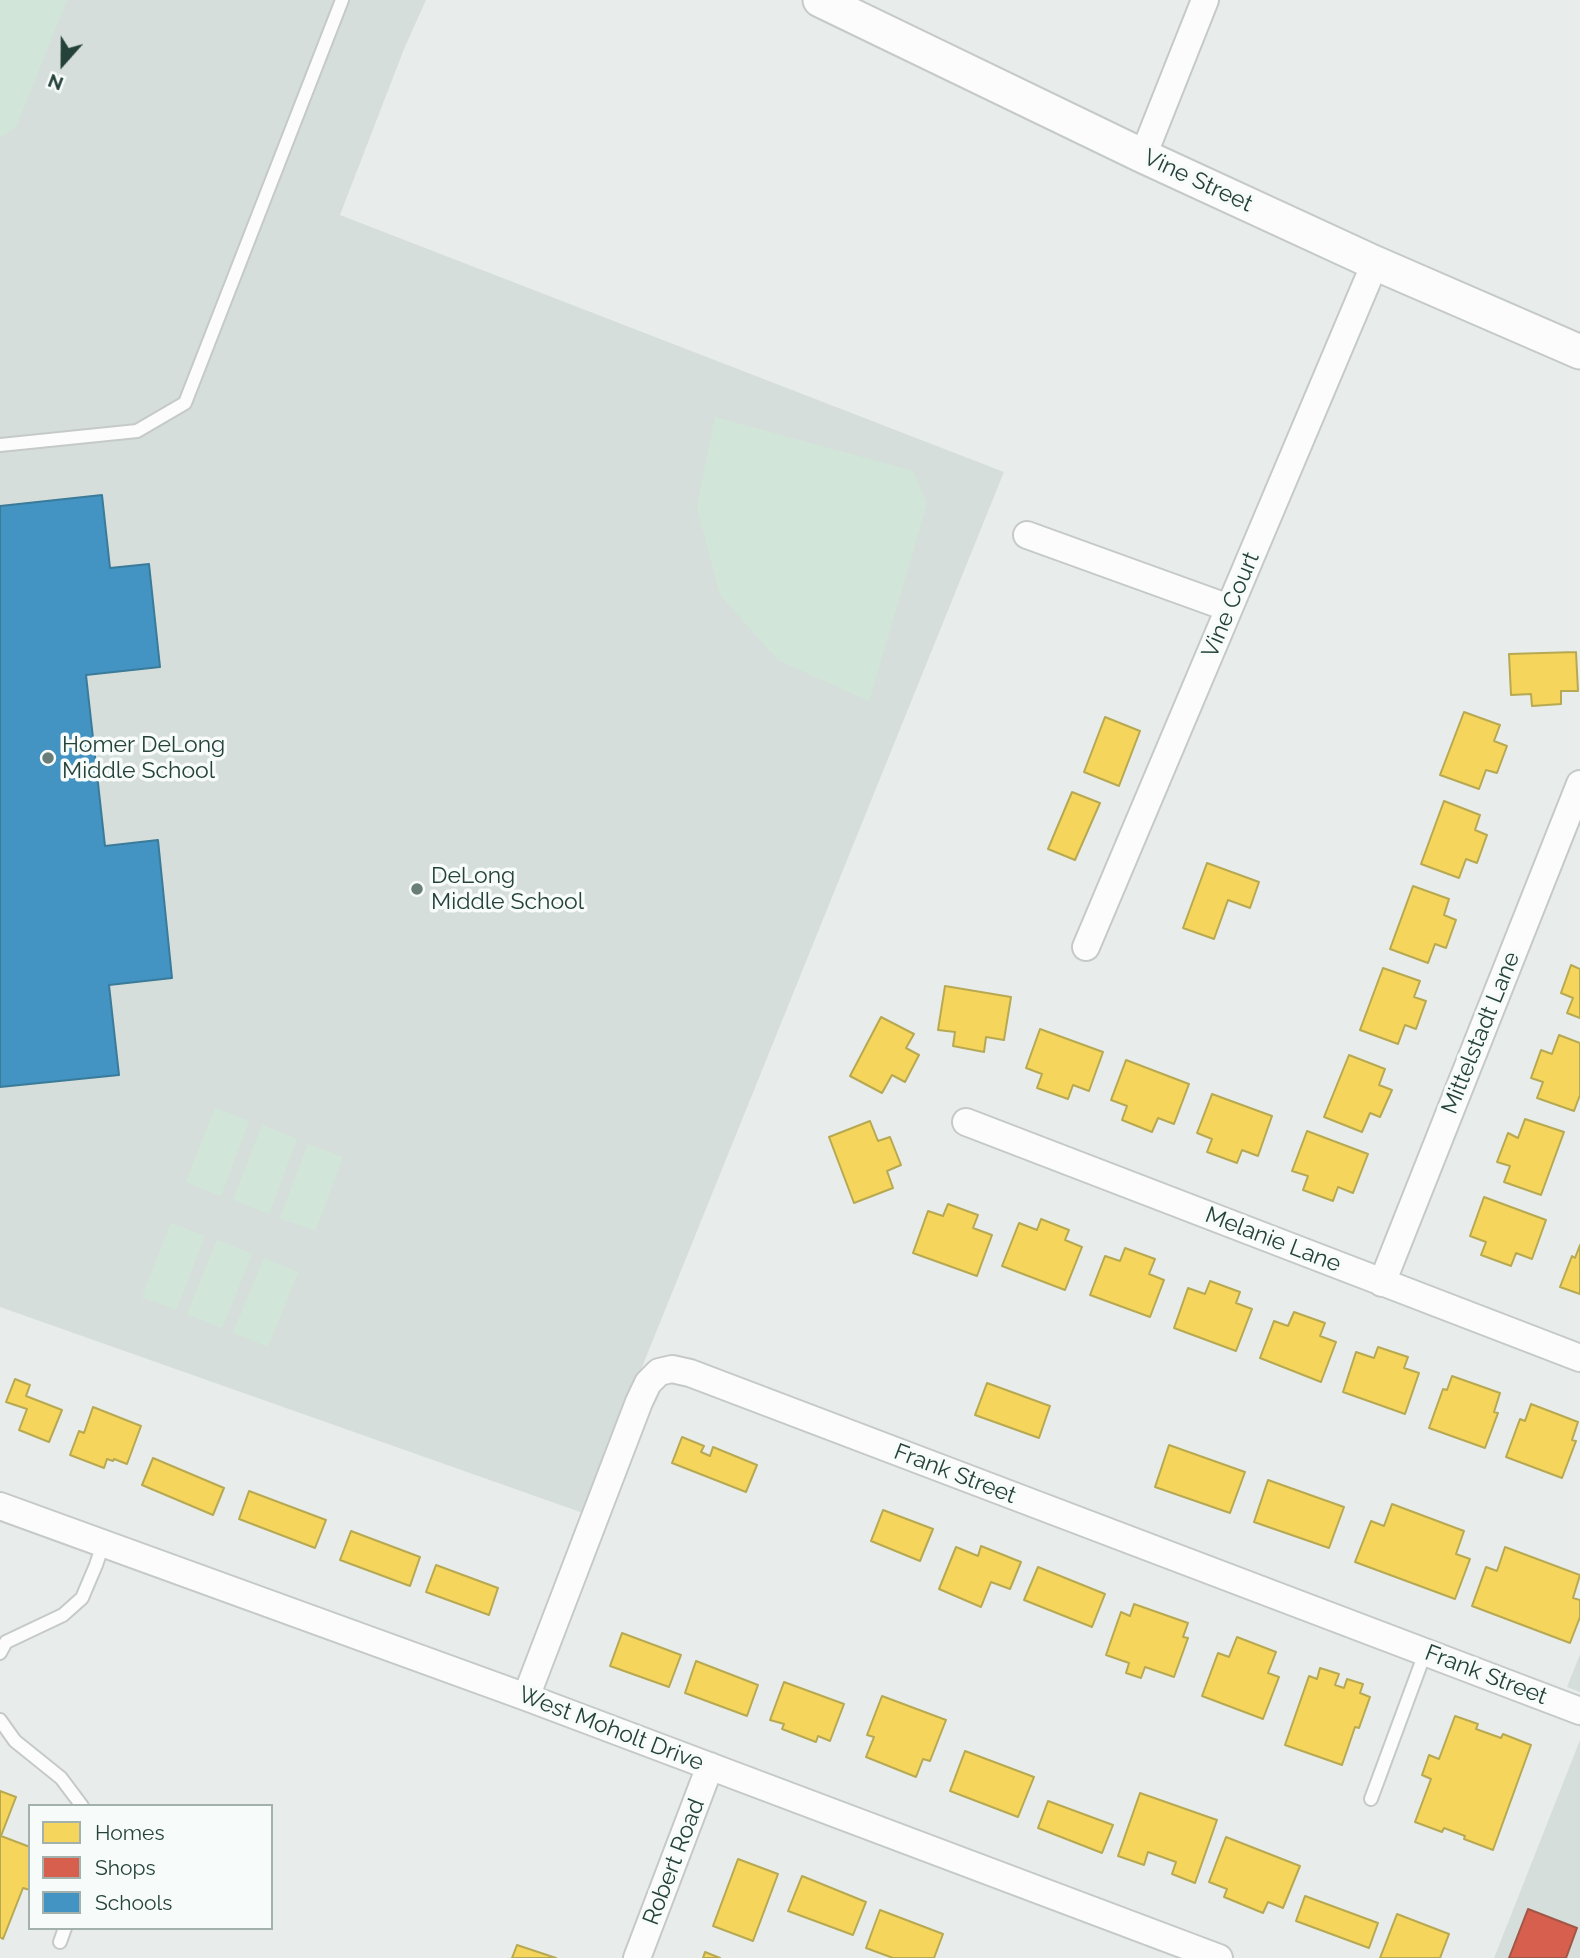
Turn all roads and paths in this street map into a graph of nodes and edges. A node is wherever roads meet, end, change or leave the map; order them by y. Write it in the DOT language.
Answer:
graph roads {
  1 [pos="342,0"];
  2 [pos="820,0"];
  3 [pos="1205,0"];
  4 [pos="1143,156"];
  5 [pos="1376,263"];
  6 [pos="1580,352"];
  7 [pos="0,445"];
  8 [pos="1027,535"];
  9 [pos="1229,608"];
  10 [pos="1580,784"];
  11 [pos="1086,947"];
  12 [pos="966,1122"];
  13 [pos="1382,1283"];
  14 [pos="1580,1358"];
  15 [pos="0,1506"];
  16 [pos="103,1544"];
  17 [pos="0,1653"];
  18 [pos="1425,1653"];
  19 [pos="526,1697"];
  20 [pos="1580,1711"];
  21 [pos="0,1720"];
  22 [pos="710,1766"];
  23 [pos="1371,1799"];
  24 [pos="81,1804"];
  25 [pos="64,1930"];
  26 [pos="60,1942"];
  27 [pos="637,1958"];
  28 [pos="1219,1958"];
  1 -- 7 [label="lane"];
  2 -- 4 [label="street, Vine Street"];
  3 -- 4 [label="street"];
  4 -- 5 [label="street, Vine Street"];
  5 -- 6 [label="street, Vine Street"];
  5 -- 9 [label="street, Vine Court"];
  8 -- 9 [label="street"];
  9 -- 11 [label="street, Vine Court"];
  10 -- 13 [label="street, Mittelstadt Lane"];
  12 -- 13 [label="street, Melanie Lane"];
  13 -- 14 [label="street, Melanie Lane"];
  15 -- 16 [label="street, West Moholt Drive"];
  16 -- 17 [label="lane"];
  16 -- 19 [label="street, West Moholt Drive"];
  18 -- 19 [label="street, Frank Street"];
  18 -- 20 [label="street, Frank Street"];
  18 -- 23 [label="lane"];
  19 -- 22 [label="street, West Moholt Drive"];
  21 -- 24 [label="lane"];
  22 -- 27 [label="street, Robert Road"];
  22 -- 28 [label="street, West Moholt Drive"];
  25 -- 26 [label="lane"];
}
